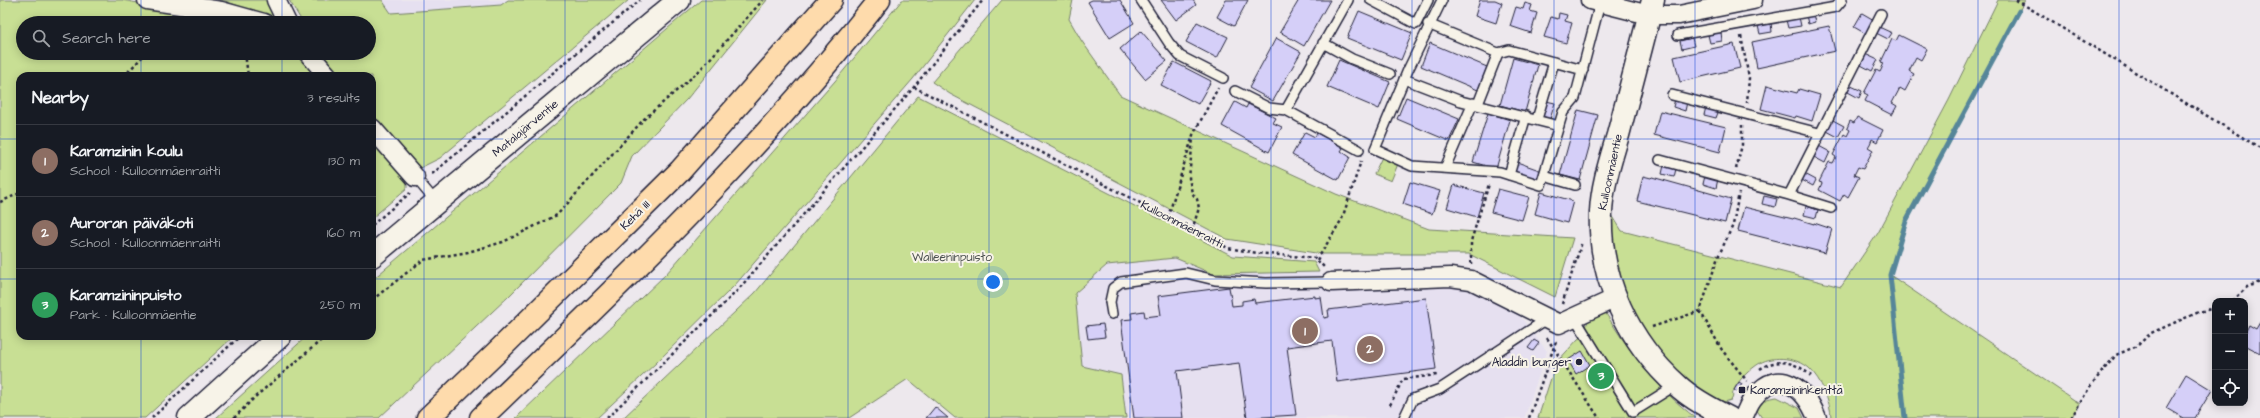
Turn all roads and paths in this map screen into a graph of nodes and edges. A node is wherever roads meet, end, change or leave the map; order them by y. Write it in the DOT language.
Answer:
graph roads {
  1 [pos="147,0"];
  2 [pos="276,0"];
  3 [pos="640,0"];
  4 [pos="679,0"];
  5 [pos="763,0"];
  6 [pos="831,0"];
  7 [pos="879,0"];
  8 [pos="984,0"];
  9 [pos="1141,0"];
  10 [pos="1348,0"];
  11 [pos="1371,0"];
  12 [pos="1428,0"];
  13 [pos="1442,0"];
  14 [pos="1753,0"];
  15 [pos="1842,0"];
  16 [pos="2016,0"];
  17 [pos="1595,1"];
  18 [pos="1651,8"];
  19 [pos="1881,14"];
  20 [pos="239,16"];
  21 [pos="284,16"];
  22 [pos="1428,24"];
  23 [pos="1738,24"];
  24 [pos="1678,35"];
  25 [pos="1323,43"];
  26 [pos="1498,53"];
  27 [pos="139,60"];
  28 [pos="246,60"];
  29 [pos="314,60"];
  30 [pos="1554,62"];
  31 [pos="1582,70"];
  32 [pos="128,72"];
  33 [pos="247,72"];
  34 [pos="325,72"];
  35 [pos="1390,74"];
  36 [pos="1223,78"];
  37 [pos="1404,79"];
  38 [pos="914,87"];
  39 [pos="1235,91"];
  40 [pos="1672,95"];
  41 [pos="1475,104"];
  42 [pos="1286,110"];
  43 [pos="1744,114"];
  44 [pos="1526,116"];
  45 [pos="1537,120"];
  46 [pos="1559,126"];
  47 [pos="376,133"];
  48 [pos="1819,133"];
  49 [pos="1193,135"];
  50 [pos="2260,148"];
  51 [pos="1359,150"];
  52 [pos="1660,160"];
  53 [pos="1445,168"];
  54 [pos="1492,171"];
  55 [pos="1509,175"];
  56 [pos="1544,176"];
  57 [pos="418,181"];
  58 [pos="1741,182"];
  59 [pos="1575,185"];
  60 [pos="16,194"];
  61 [pos="1789,195"];
  62 [pos="0,202"];
  63 [pos="436,202"];
  64 [pos="1831,208"];
  65 [pos="1168,217"];
  66 [pos="376,221"];
  67 [pos="1192,230"];
  68 [pos="1584,235"];
  69 [pos="376,253"];
  70 [pos="1317,260"];
  71 [pos="1471,280"];
  72 [pos="1331,282"];
  73 [pos="2260,282"];
  74 [pos="376,297"];
  75 [pos="1616,298"];
  76 [pos="2236,298"];
  77 [pos="2212,309"];
  78 [pos="1700,311"];
  79 [pos="1112,314"];
  80 [pos="1555,322"];
  81 [pos="1634,334"];
  82 [pos="236,340"];
  83 [pos="276,340"];
  84 [pos="321,340"];
  85 [pos="1555,348"];
  86 [pos="1747,381"];
  87 [pos="1676,385"];
  88 [pos="152,418"];
  89 [pos="190,418"];
  90 [pos="234,418"];
  91 [pos="428,418"];
  92 [pos="482,418"];
  93 [pos="607,418"];
  94 [pos="1404,418"];
  95 [pos="1529,418"];
  96 [pos="1599,418"];
  97 [pos="1729,418"];
  98 [pos="1743,418"];
  99 [pos="1817,418"];
  100 [pos="2071,418"];
  1 -- 20 [label="street"];
  2 -- 21 [label="street"];
  3 -- 57 [label="path"];
  4 -- 63 [label="main road, Matalajärventie"];
  5 -- 74 [label="path"];
  6 -- 91 [label="highway, Kehä III"];
  7 -- 92 [label="highway"];
  8 -- 38 [label="path"];
  9 -- 36 [label="lane"];
  10 -- 25 [label="lane"];
  11 -- 12 [label="lane"];
  13 -- 22 [label="lane"];
  14 -- 18 [label="street"];
  15 -- 23 [label="lane"];
  16 -- 50 [label="path"];
  17 -- 18 [label="street"];
  17 -- 31 [label="lane"];
  18 -- 75 [label="main road, Kulloonmäentie"];
  19 -- 48 [label="lane"];
  22 -- 26 [label="lane"];
  22 -- 37 [label="lane"];
  23 -- 24 [label="lane"];
  23 -- 43 [label="path"];
  25 -- 35 [label="lane"];
  25 -- 42 [label="lane"];
  26 -- 30 [label="lane"];
  26 -- 41 [label="lane"];
  27 -- 32 [label="path"];
  28 -- 33 [label="path"];
  29 -- 34 [label="street"];
  30 -- 31 [label="lane"];
  30 -- 45 [label="lane"];
  31 -- 46 [label="lane"];
  36 -- 49 [label="path"];
  37 -- 41 [label="lane"];
  37 -- 53 [label="lane"];
  38 -- 65 [label="path, Kulloonmäenraitti"];
  38 -- 93 [label="path"];
  39 -- 42 [label="lane"];
  40 -- 43 [label="lane"];
  41 -- 44 [label="lane"];
  41 -- 53 [label="lane"];
  42 -- 51 [label="lane"];
  43 -- 48 [label="lane"];
  43 -- 58 [label="path"];
  44 -- 45 [label="lane"];
  44 -- 55 [label="lane"];
  45 -- 46 [label="lane"];
  46 -- 56 [label="lane"];
  47 -- 57 [label="street"];
  48 -- 61 [label="lane"];
  49 -- 65 [label="path"];
  49 -- 67 [label="path"];
  51 -- 70 [label="path"];
  52 -- 58 [label="lane"];
  53 -- 54 [label="lane"];
  54 -- 55 [label="lane"];
  54 -- 71 [label="path"];
  55 -- 56 [label="lane"];
  56 -- 59 [label="lane"];
  57 -- 63 [label="lane"];
  57 -- 66 [label="path"];
  58 -- 61 [label="lane"];
  58 -- 78 [label="path"];
  60 -- 62 [label="path"];
  61 -- 64 [label="lane"];
  63 -- 69 [label="main road, Matalajärventie"];
  65 -- 67 [label="path, Kulloonmäenraitti"];
  67 -- 70 [label="path, Kulloonmäenraitti"];
  68 -- 80 [label="path"];
  70 -- 72 [label="path"];
  71 -- 72 [label="street"];
  71 -- 80 [label="street"];
  72 -- 79 [label="lane"];
  73 -- 76 [label="path"];
  75 -- 80 [label="street"];
  75 -- 81 [label="main road, Kulloonmäentie"];
  77 -- 100 [label="path"];
  78 -- 81 [label="path"];
  78 -- 86 [label="path"];
  80 -- 85 [label="path"];
  80 -- 85 [label="path"];
  80 -- 87 [label="lane"];
  80 -- 94 [label="lane"];
  81 -- 87 [label="main road, Kulloonmäentie"];
  82 -- 88 [label="path"];
  83 -- 89 [label="main road"];
  84 -- 90 [label="path"];
  85 -- 95 [label="path"];
  85 -- 96 [label="path"];
  87 -- 97 [label="main road, Kulloonmäentie"];
  98 -- 99 [label="street"];
}
